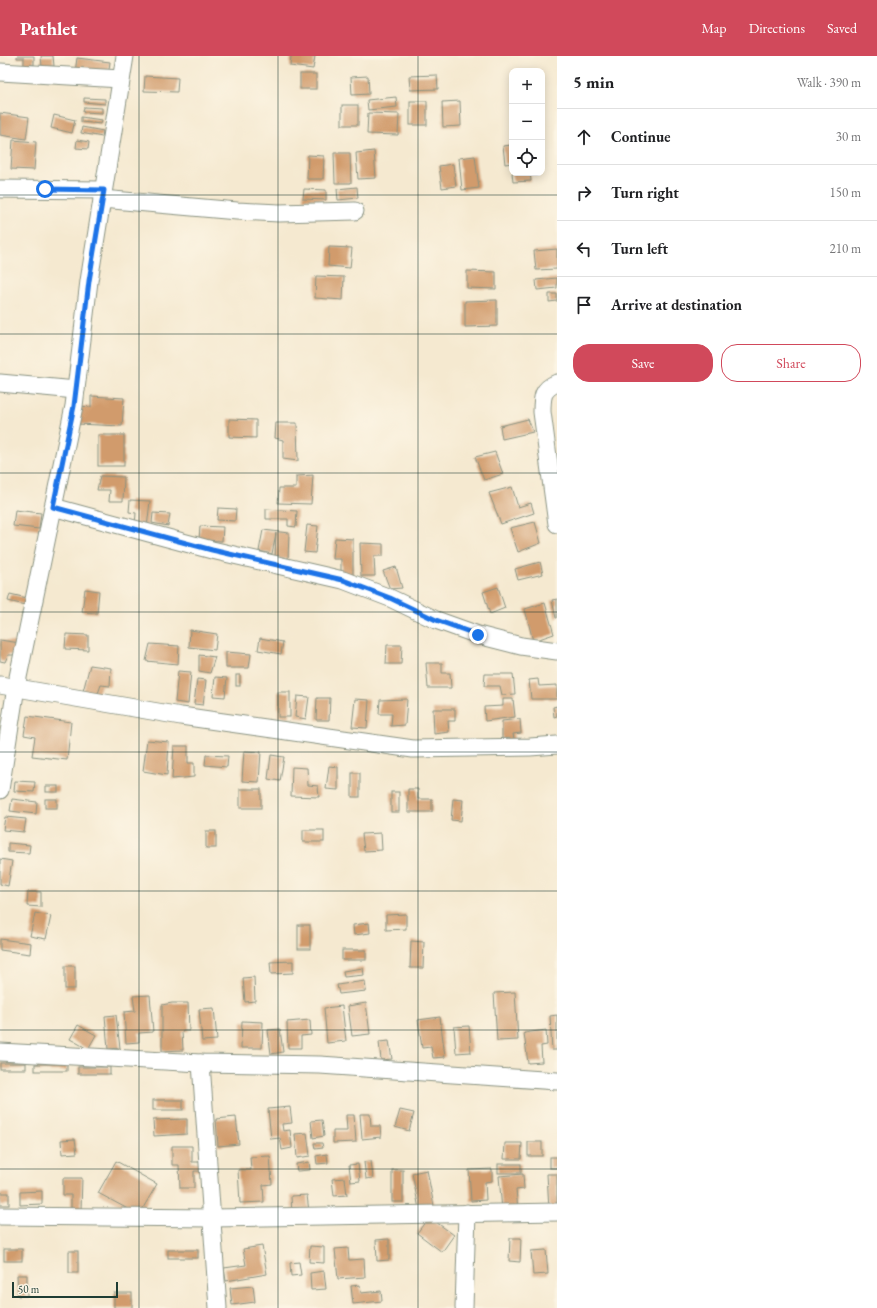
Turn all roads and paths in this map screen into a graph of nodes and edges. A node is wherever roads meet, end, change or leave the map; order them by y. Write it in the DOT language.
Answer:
graph roads {
  1 [pos="124,56"];
  2 [pos="0,72"];
  3 [pos="121,79"];
  4 [pos="0,189"];
  5 [pos="103,194"];
  6 [pos="355,211"];
  7 [pos="0,383"];
  8 [pos="557,383"];
  9 [pos="76,390"];
  10 [pos="53,507"];
  11 [pos="557,524"];
  12 [pos="557,651"];
  13 [pos="8,686"];
  14 [pos="557,745"];
  15 [pos="0,790"];
  16 [pos="0,1052"];
  17 [pos="201,1063"];
  18 [pos="557,1081"];
  19 [pos="557,1212"];
  20 [pos="467,1213"];
  21 [pos="0,1216"];
  22 [pos="212,1218"];
  23 [pos="218,1308"];
  24 [pos="464,1308"];
  1 -- 3 [label="street"];
  2 -- 3 [label="street"];
  3 -- 5 [label="street"];
  4 -- 5 [label="street"];
  5 -- 6 [label="street"];
  5 -- 9 [label="street"];
  7 -- 9 [label="street"];
  8 -- 11 [label="street"];
  9 -- 10 [label="street"];
  10 -- 12 [label="street"];
  10 -- 13 [label="street"];
  13 -- 14 [label="street"];
  13 -- 15 [label="street"];
  16 -- 17 [label="street"];
  17 -- 18 [label="street"];
  17 -- 22 [label="street"];
  19 -- 20 [label="street"];
  20 -- 22 [label="street"];
  20 -- 24 [label="street"];
  21 -- 22 [label="street"];
  22 -- 23 [label="street"];
}
